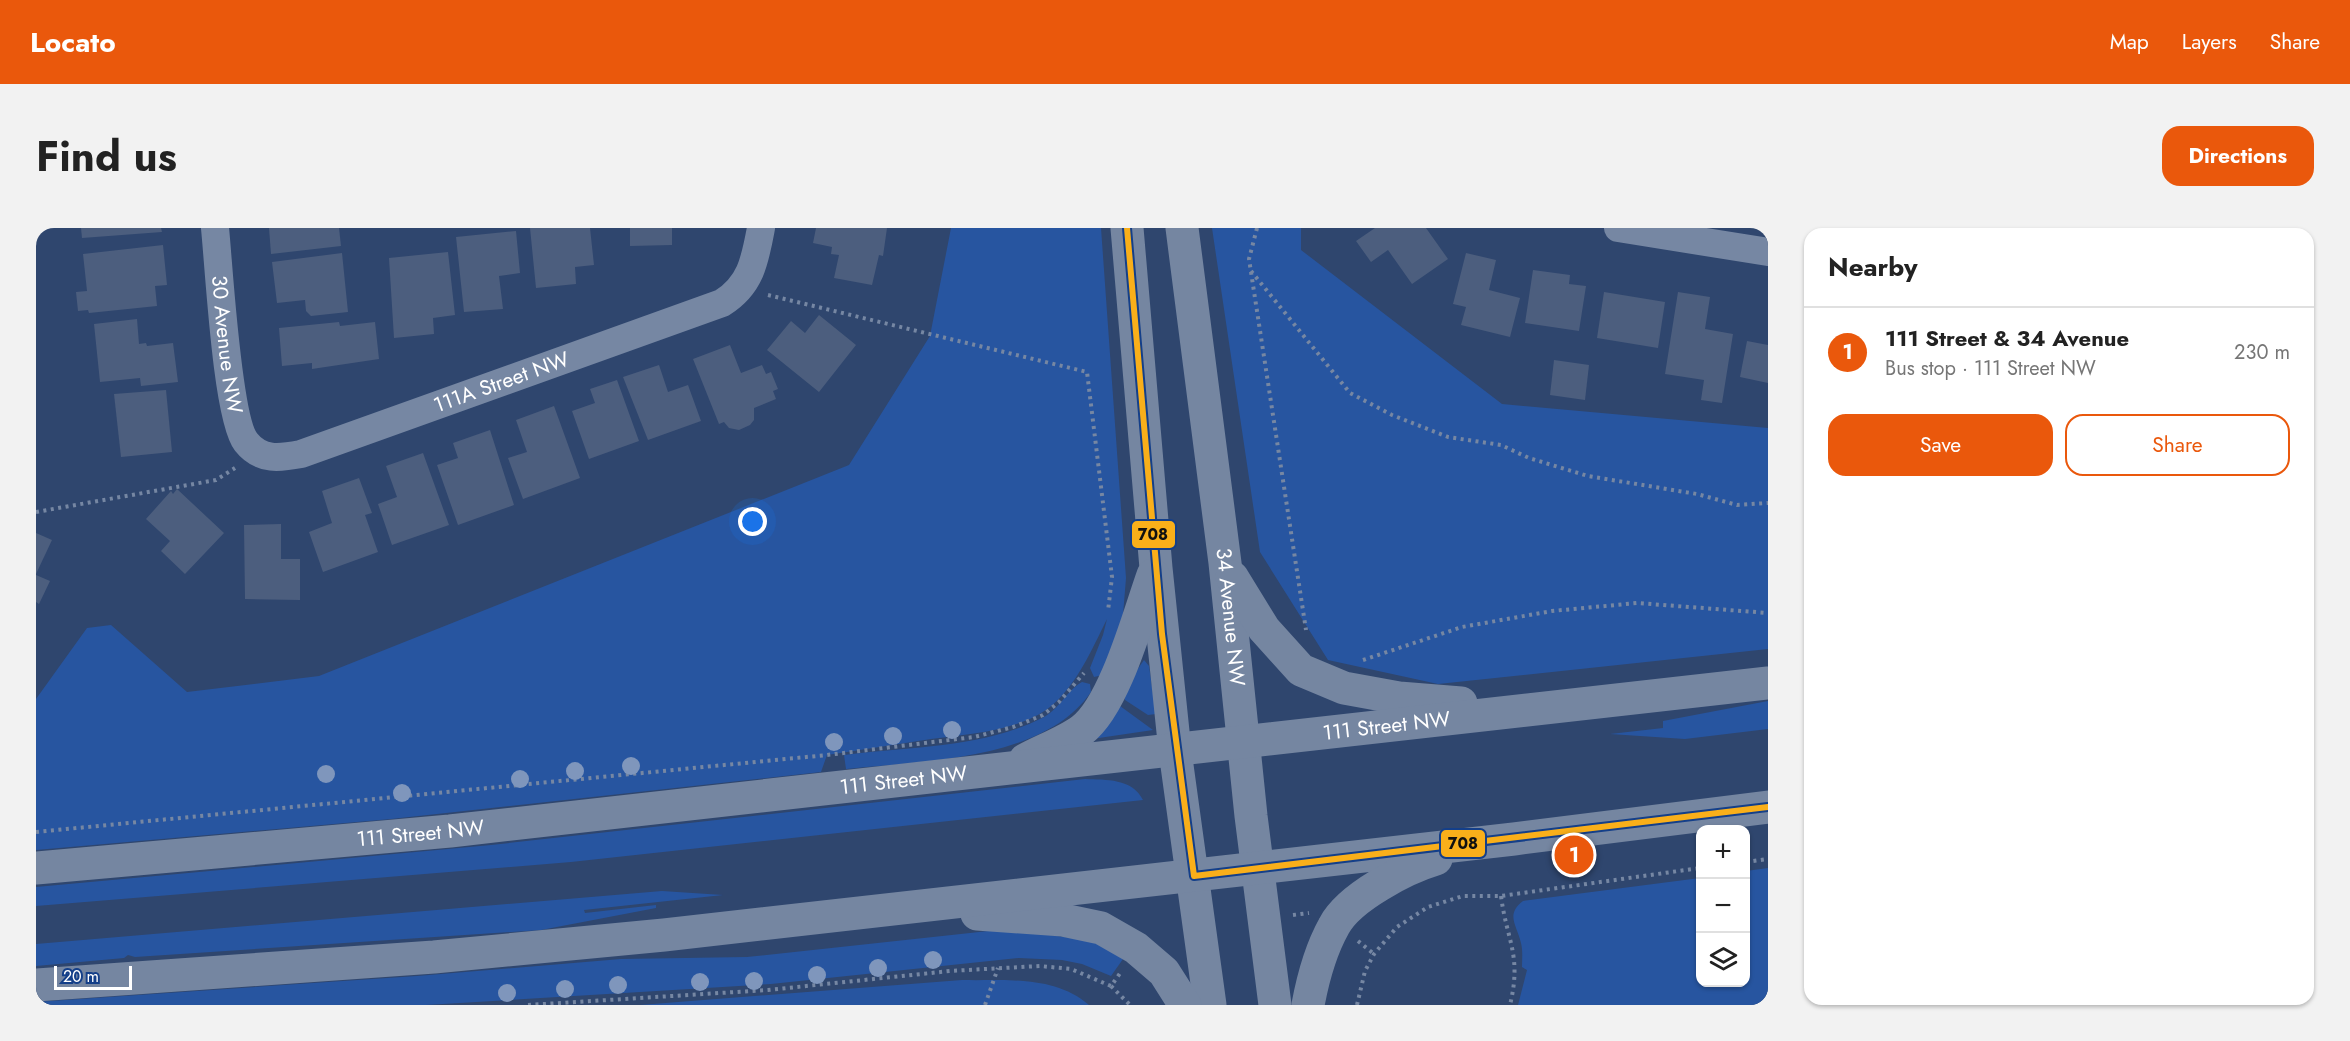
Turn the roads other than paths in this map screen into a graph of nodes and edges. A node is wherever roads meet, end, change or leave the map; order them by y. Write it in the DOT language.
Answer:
graph roads {
  1 [pos="215,228"];
  2 [pos="761,228"];
  3 [pos="1127,228"];
  4 [pos="1182,228"];
  5 [pos="1618,228"];
  6 [pos="1768,252"];
  7 [pos="258,453"];
  8 [pos="1225,563"];
  9 [pos="1156,568"];
  10 [pos="1768,683"];
  11 [pos="1532,709"];
  12 [pos="1243,743"];
  13 [pos="1175,751"];
  14 [pos="1008,768"];
  15 [pos="1768,807"];
  16 [pos="1514,839"];
  17 [pos="36,868"];
  18 [pos="1257,868"];
  19 [pos="1194,876"];
  20 [pos="853,912"];
  21 [pos="36,985"];
  22 [pos="1185,1005"];
  23 [pos="1210,1005"];
  24 [pos="1275,1005"];
  25 [pos="1308,1005"];
  1 -- 7 [label="street, 30 Avenue NW"];
  2 -- 7 [label="street, 111A Street NW"];
  3 -- 9 [label="main road"];
  4 -- 8 [label="main road, 34 Avenue NW"];
  5 -- 6 [label="street"];
  8 -- 11 [label="main road"];
  8 -- 12 [label="main road, 34 Avenue NW"];
  9 -- 13 [label="main road"];
  9 -- 14 [label="main road"];
  10 -- 11 [label="main road, 111 Street NW"];
  11 -- 12 [label="main road, 111 Street NW"];
  12 -- 13 [label="main road, 111 Street NW"];
  12 -- 18 [label="main road, 34 Avenue NW"];
  13 -- 14 [label="main road, 111 Street NW"];
  13 -- 19 [label="main road"];
  14 -- 17 [label="main road, 111 Street NW"];
  15 -- 16 [label="main road"];
  16 -- 18 [label="main road"];
  16 -- 25 [label="main road"];
  18 -- 19 [label="main road"];
  18 -- 24 [label="main road, 34 Avenue NW"];
  19 -- 20 [label="main road"];
  19 -- 23 [label="main road"];
  20 -- 21 [label="main road"];
  20 -- 22 [label="main road"];
}
